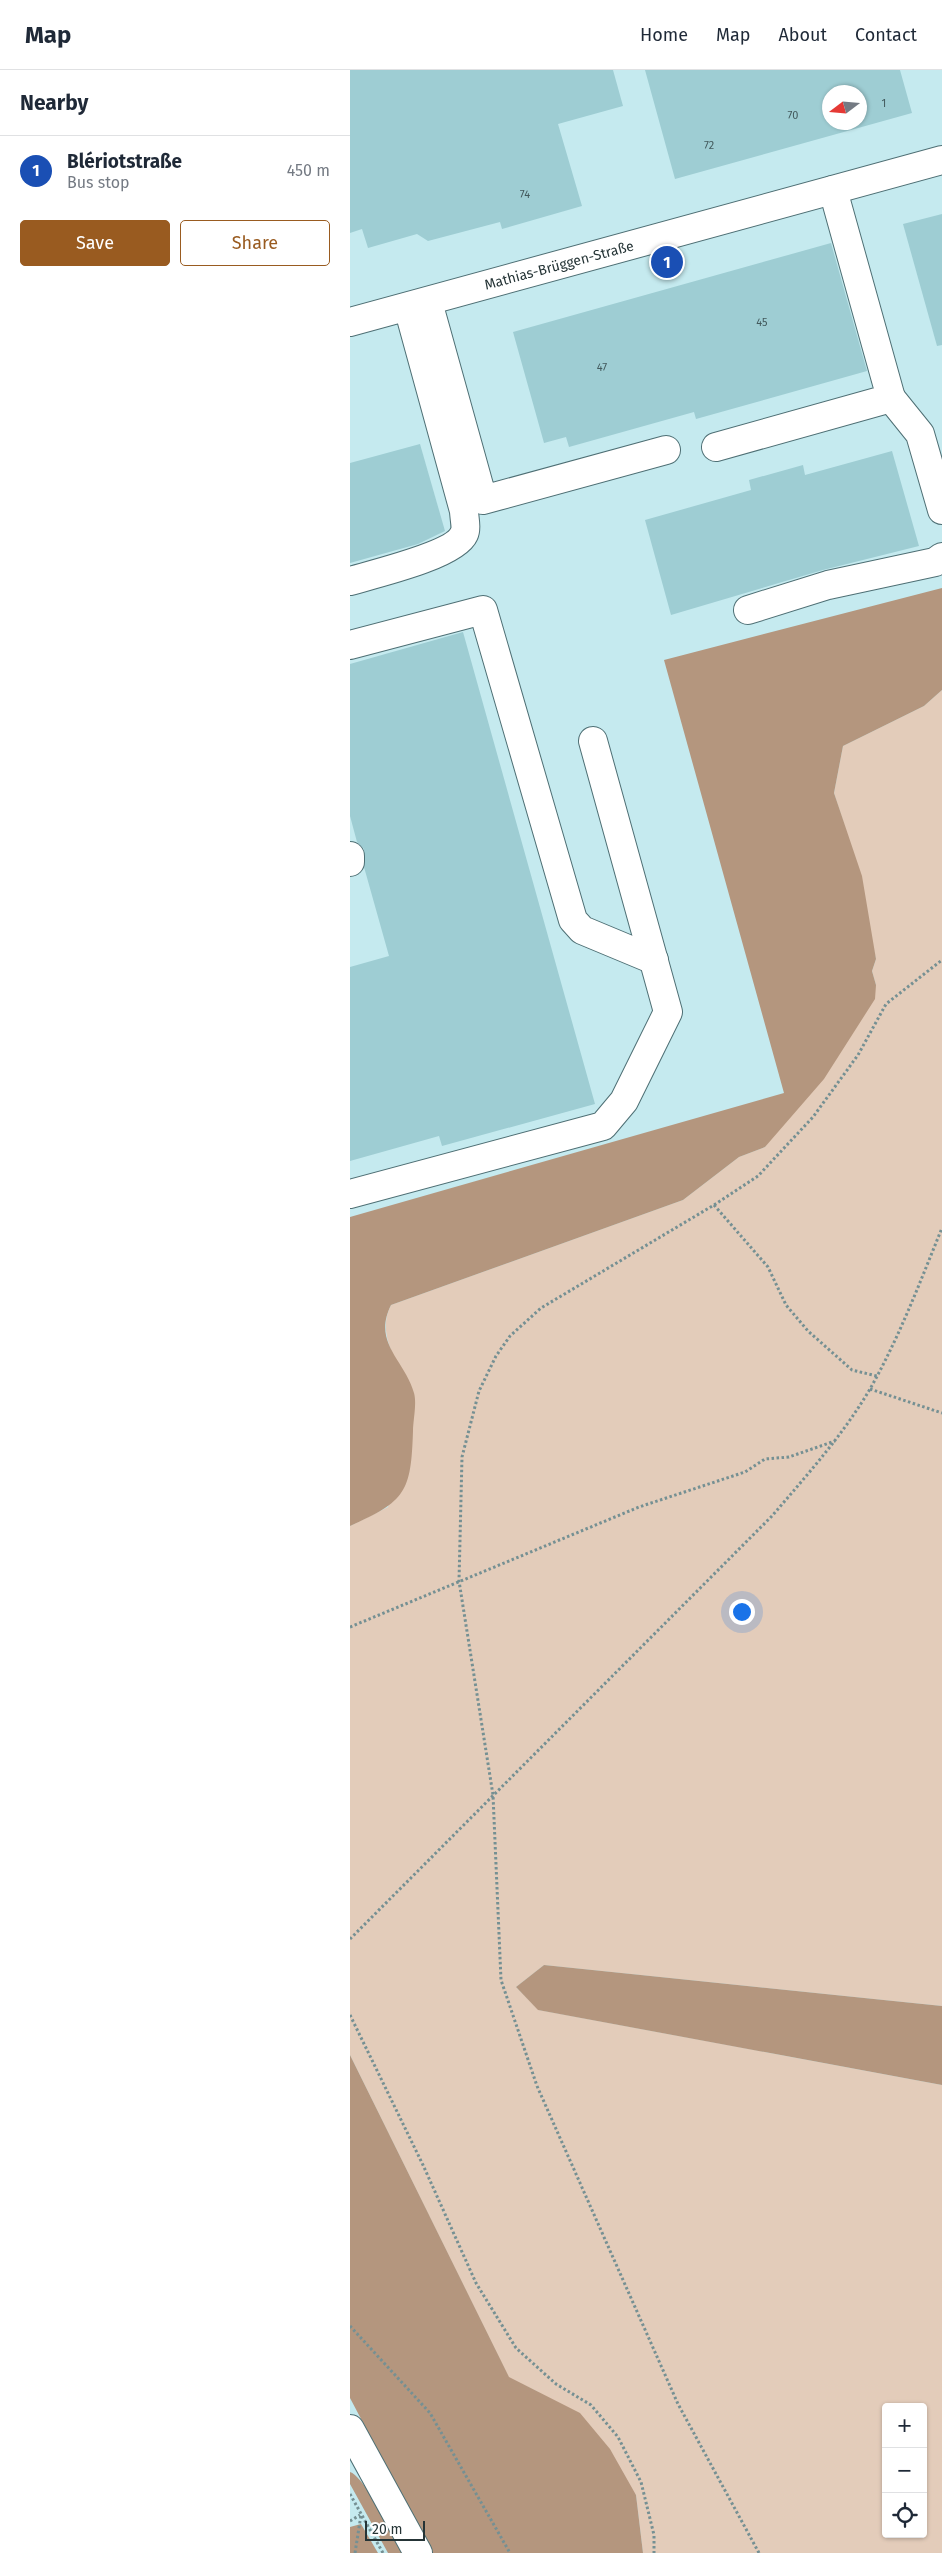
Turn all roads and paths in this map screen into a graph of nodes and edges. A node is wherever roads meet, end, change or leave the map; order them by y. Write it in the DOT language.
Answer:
graph roads {
  1 [pos="942,160"];
  2 [pos="833,190"];
  3 [pos="418,304"];
  4 [pos="350,322"];
  5 [pos="891,398"];
  6 [pos="716,447"];
  7 [pos="666,450"];
  8 [pos="942,510"];
  9 [pos="942,557"];
  10 [pos="350,581"];
  11 [pos="748,610"];
  12 [pos="350,645"];
  13 [pos="593,741"];
  14 [pos="350,856"];
  15 [pos="350,862"];
  16 [pos="654,960"];
  17 [pos="942,960"];
  18 [pos="350,1194"];
  19 [pos="714,1205"];
  20 [pos="942,1228"];
  21 [pos="877,1376"];
  22 [pos="870,1389"];
  23 [pos="942,1413"];
  24 [pos="836,1441"];
  25 [pos="459,1581"];
  26 [pos="350,1627"];
  27 [pos="494,1795"];
  28 [pos="350,1939"];
  29 [pos="350,2015"];
  30 [pos="350,2326"];
  31 [pos="350,2429"];
  32 [pos="358,2463"];
  33 [pos="350,2494"];
  34 [pos="361,2514"];
  35 [pos="350,2521"];
  36 [pos="356,2553"];
  37 [pos="383,2553"];
  38 [pos="418,2553"];
  39 [pos="510,2553"];
  40 [pos="654,2553"];
  41 [pos="759,2553"];
  1 -- 2 [label="street, Mathias-Brüggen-Straße"];
  2 -- 3 [label="street, Mathias-Brüggen-Straße"];
  2 -- 5 [label="street"];
  3 -- 4 [label="street, Mathias-Brüggen-Straße"];
  3 -- 7 [label="street"];
  3 -- 10 [label="street"];
  5 -- 6 [label="street"];
  5 -- 8 [label="street"];
  9 -- 11 [label="street"];
  12 -- 16 [label="street"];
  13 -- 16 [label="street"];
  14 -- 15 [label="street"];
  16 -- 18 [label="street"];
  17 -- 19 [label="path"];
  19 -- 21 [label="path"];
  19 -- 25 [label="path"];
  20 -- 21 [label="path"];
  21 -- 22 [label="path"];
  22 -- 23 [label="path"];
  22 -- 24 [label="path"];
  24 -- 25 [label="path"];
  24 -- 27 [label="path"];
  25 -- 26 [label="path"];
  25 -- 27 [label="path"];
  27 -- 28 [label="path"];
  27 -- 41 [label="path"];
  29 -- 40 [label="path"];
  30 -- 39 [label="path"];
  31 -- 32 [label="street"];
  32 -- 38 [label="street"];
  33 -- 34 [label="path"];
  34 -- 35 [label="path"];
  34 -- 36 [label="path"];
  34 -- 37 [label="path"];
}
